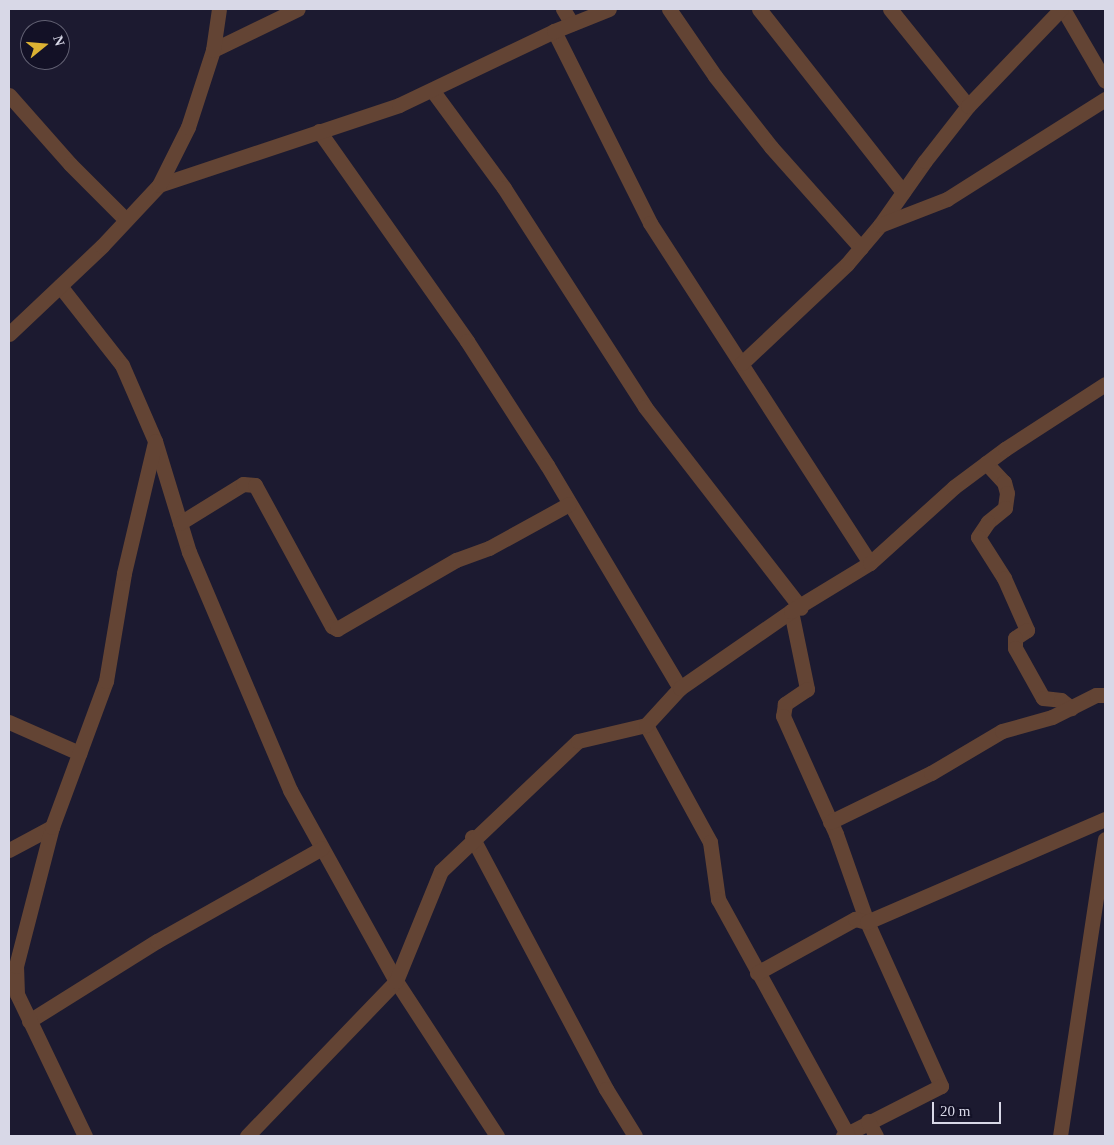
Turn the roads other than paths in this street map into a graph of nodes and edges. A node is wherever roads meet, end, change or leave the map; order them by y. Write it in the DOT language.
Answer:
graph roads {
  1 [pos="219,9"];
  2 [pos="298,9"];
  3 [pos="563,9"];
  4 [pos="609,9"];
  5 [pos="669,9"];
  6 [pos="759,9"];
  7 [pos="890,9"];
  8 [pos="1062,9"];
  9 [pos="572,24"];
  10 [pos="554,31"];
  11 [pos="213,50"];
  12 [pos="1105,81"];
  13 [pos="432,90"];
  14 [pos="9,95"];
  15 [pos="1105,99"];
  16 [pos="968,106"];
  17 [pos="319,131"];
  18 [pos="159,185"];
  19 [pos="903,192"];
  20 [pos="126,220"];
  21 [pos="880,225"];
  22 [pos="861,248"];
  23 [pos="60,286"];
  24 [pos="9,334"];
  25 [pos="742,363"];
  26 [pos="1105,384"];
  27 [pos="155,441"];
  28 [pos="986,463"];
  29 [pos="569,504"];
  30 [pos="180,523"];
  31 [pos="870,563"];
  32 [pos="796,610"];
  33 [pos="680,688"];
  34 [pos="1105,695"];
  35 [pos="1071,708"];
  36 [pos="9,722"];
  37 [pos="646,725"];
  38 [pos="79,753"];
  39 [pos="1105,819"];
  40 [pos="830,822"];
  41 [pos="52,827"];
  42 [pos="472,837"];
  43 [pos="1105,839"];
  44 [pos="322,848"];
  45 [pos="9,850"];
  46 [pos="867,922"];
  47 [pos="757,973"];
  48 [pos="396,981"];
  49 [pos="29,1021"];
  50 [pos="868,1121"];
  51 [pos="845,1135"];
  52 [pos="85,1136"];
  53 [pos="247,1136"];
  54 [pos="497,1136"];
  55 [pos="635,1136"];
  56 [pos="876,1136"];
  57 [pos="1060,1136"];
  1 -- 11 [label="street"];
  2 -- 11 [label="street"];
  3 -- 9 [label="street"];
  4 -- 9 [label="street"];
  5 -- 22 [label="street"];
  6 -- 19 [label="street"];
  7 -- 16 [label="street"];
  8 -- 12 [label="street"];
  8 -- 16 [label="street"];
  9 -- 10 [label="street"];
  10 -- 13 [label="street"];
  10 -- 25 [label="street"];
  11 -- 18 [label="street"];
  13 -- 17 [label="street"];
  13 -- 32 [label="street"];
  14 -- 20 [label="street"];
  15 -- 21 [label="street"];
  16 -- 19 [label="street"];
  17 -- 18 [label="street"];
  17 -- 29 [label="street"];
  18 -- 20 [label="street"];
  19 -- 21 [label="street"];
  20 -- 23 [label="street"];
  21 -- 22 [label="street"];
  22 -- 25 [label="street"];
  23 -- 24 [label="street"];
  23 -- 27 [label="street"];
  25 -- 31 [label="street"];
  26 -- 28 [label="street"];
  27 -- 30 [label="street"];
  27 -- 38 [label="street"];
  28 -- 31 [label="street"];
  28 -- 35 [label="street"];
  29 -- 30 [label="street"];
  29 -- 33 [label="street"];
  30 -- 44 [label="street"];
  31 -- 32 [label="street"];
  32 -- 33 [label="street"];
  32 -- 40 [label="street"];
  33 -- 37 [label="street"];
  34 -- 35 [label="street"];
  35 -- 40 [label="street"];
  36 -- 38 [label="street"];
  37 -- 42 [label="street"];
  37 -- 47 [label="street"];
  38 -- 41 [label="street"];
  39 -- 46 [label="street"];
  40 -- 46 [label="street"];
  41 -- 45 [label="street"];
  41 -- 49 [label="street"];
  42 -- 48 [label="street"];
  42 -- 55 [label="street"];
  43 -- 57 [label="street"];
  44 -- 48 [label="street"];
  44 -- 49 [label="street"];
  46 -- 47 [label="street"];
  46 -- 50 [label="street"];
  47 -- 51 [label="street"];
  48 -- 53 [label="street"];
  48 -- 54 [label="street"];
  49 -- 52 [label="street"];
  50 -- 51 [label="street"];
  50 -- 56 [label="street"];
}
